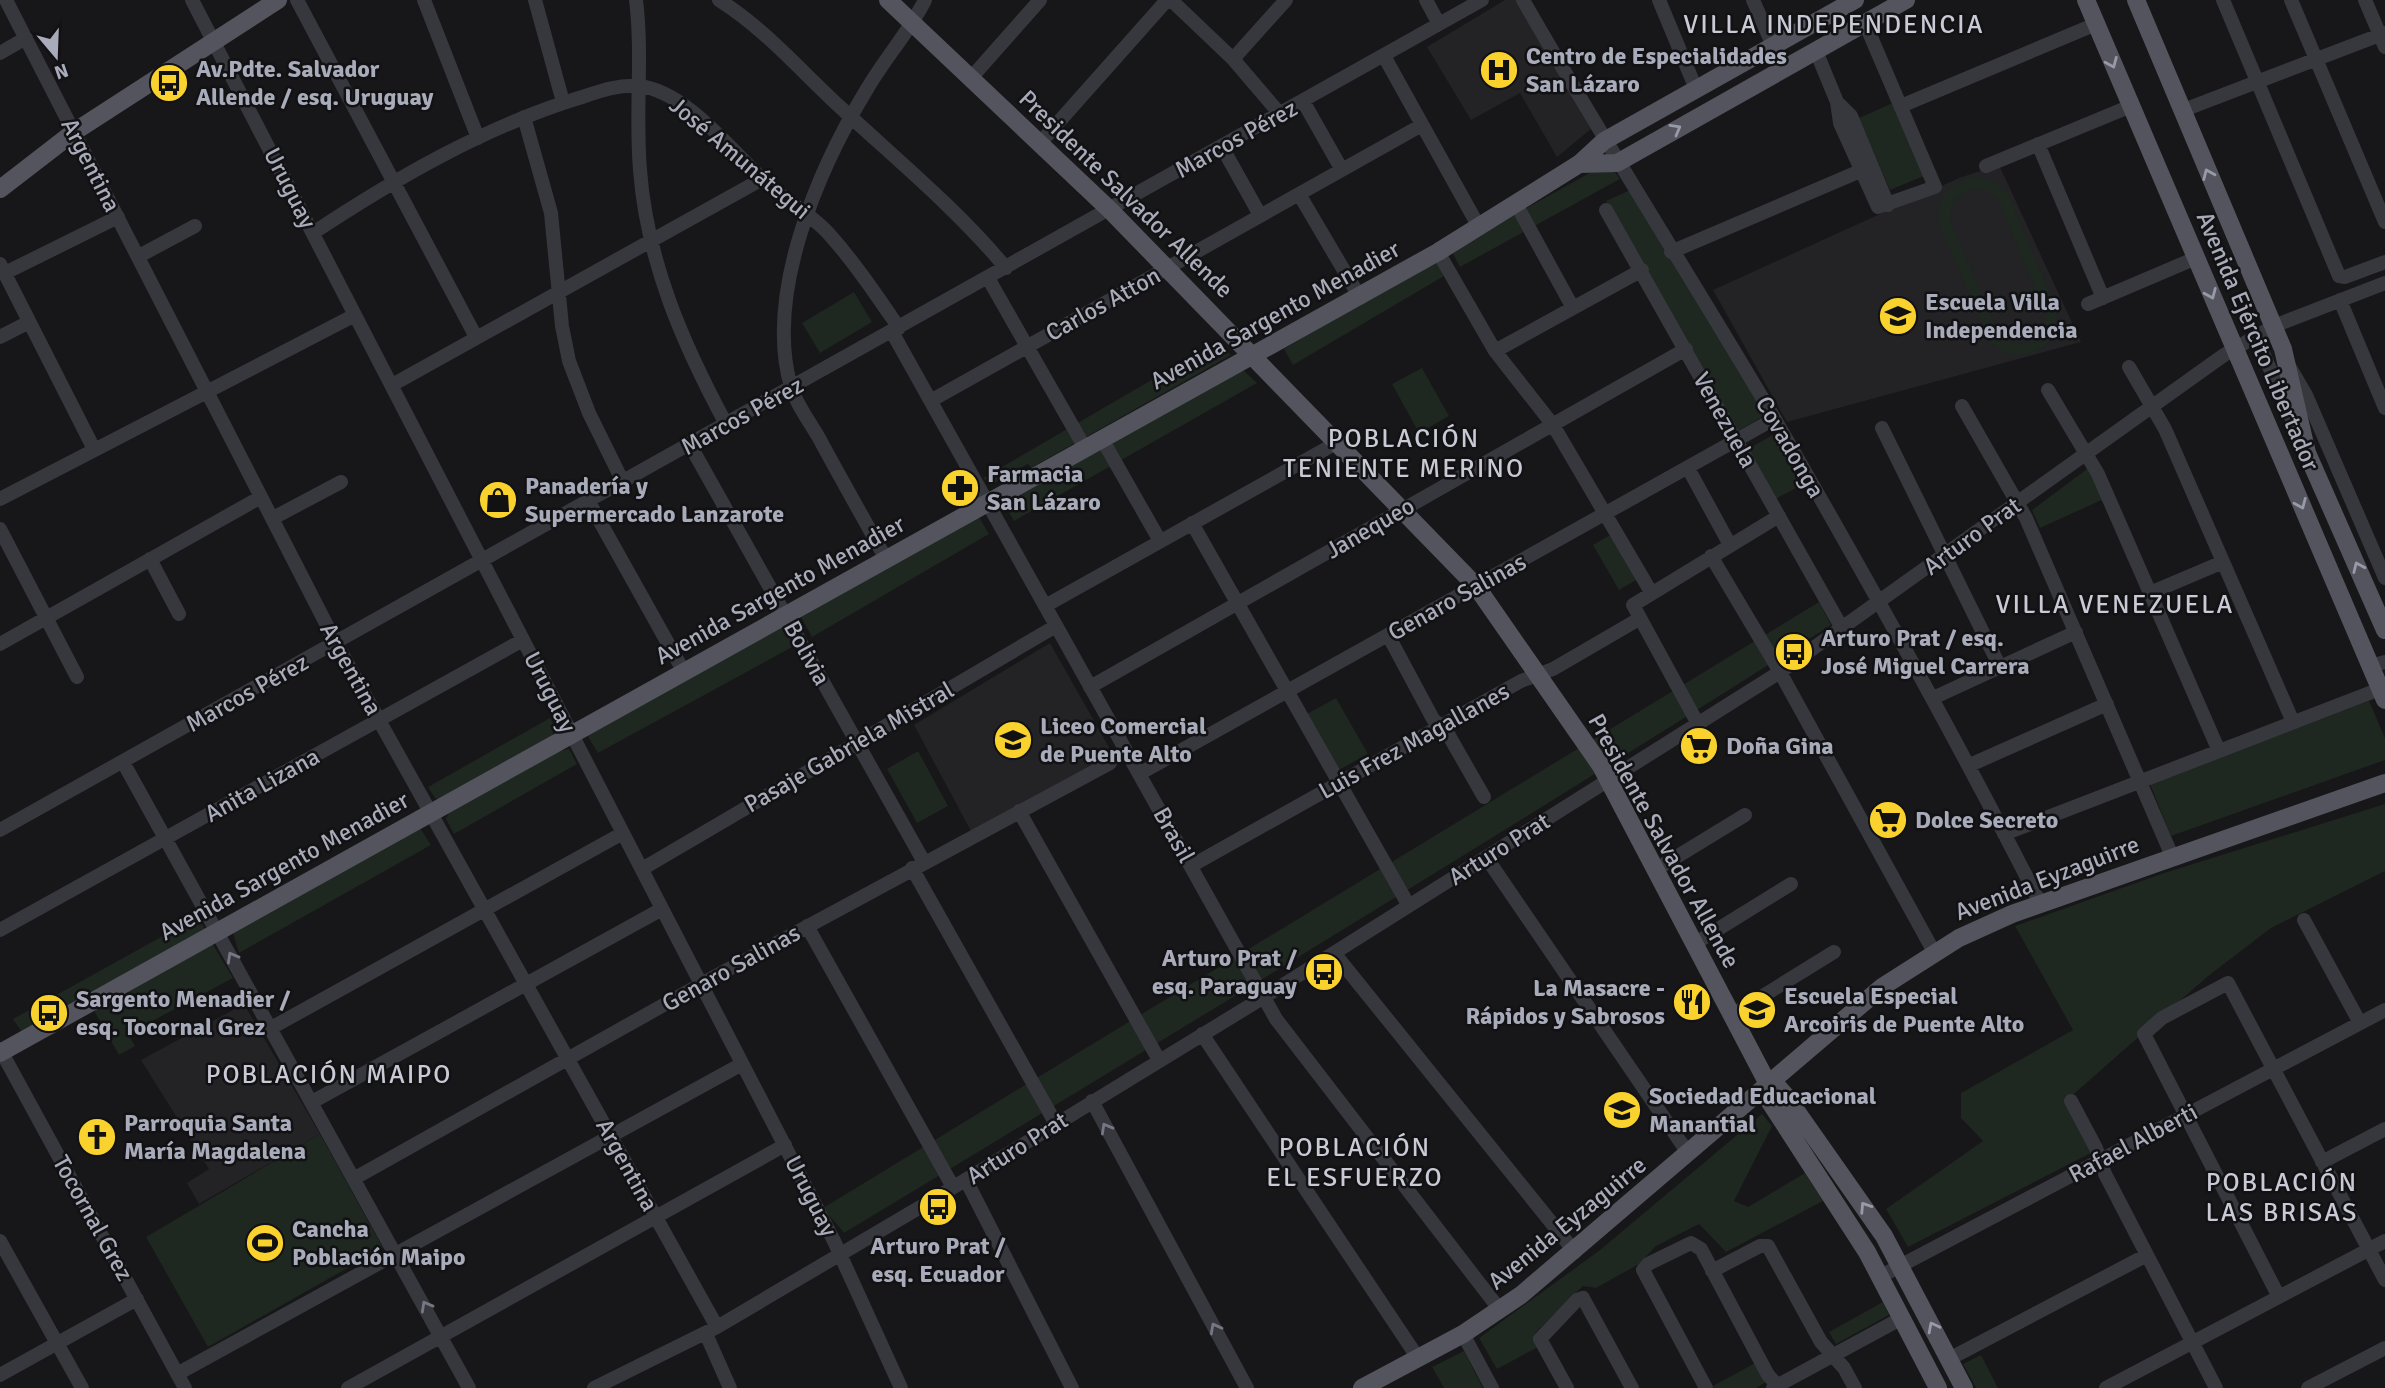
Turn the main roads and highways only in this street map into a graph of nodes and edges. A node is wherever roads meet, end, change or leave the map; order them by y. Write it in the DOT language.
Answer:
graph roads {
  1 [pos="278,0"];
  2 [pos="888,0"];
  3 [pos="1855,0"];
  4 [pos="1906,0"];
  5 [pos="2085,0"];
  6 [pos="2136,0"];
  7 [pos="1579,164"];
  8 [pos="0,189"];
  9 [pos="1253,355"];
  10 [pos="2342,599"];
  11 [pos="2384,627"];
  12 [pos="2378,664"];
  13 [pos="2383,694"];
  14 [pos="2385,783"];
  15 [pos="1,1051"];
  16 [pos="1768,1084"];
  17 [pos="1362,1388"];
  18 [pos="1938,1388"];
  19 [pos="1964,1388"];
  1 -- 8 [label="main road"];
  2 -- 9 [label="main road, Presidente Salvador Allende"];
  3 -- 7 [label="main road, Avenida Sargento Menadier"];
  7 -- 4 [label="main road, one-way"];
  5 -- 10 [label="main road, Avenida Ejército Libertador, one-way"];
  11 -- 6 [label="main road, Avenida Ejército Libertador, one-way"];
  7 -- 9 [label="main road, Avenida Sargento Menadier"];
  9 -- 15 [label="main road, Avenida Sargento Menadier"];
  9 -- 16 [label="main road, Presidente Salvador Allende"];
  10 -- 11 [label="main road"];
  10 -- 12 [label="main road, Avenida Ejército Libertador"];
  12 -- 13 [label="main road, Avenida Ejército Libertador"];
  14 -- 16 [label="main road, Avenida Eyzaguirre"];
  16 -- 17 [label="main road, Avenida Eyzaguirre"];
  16 -- 18 [label="main road"];
  19 -- 16 [label="main road, one-way"];
}
